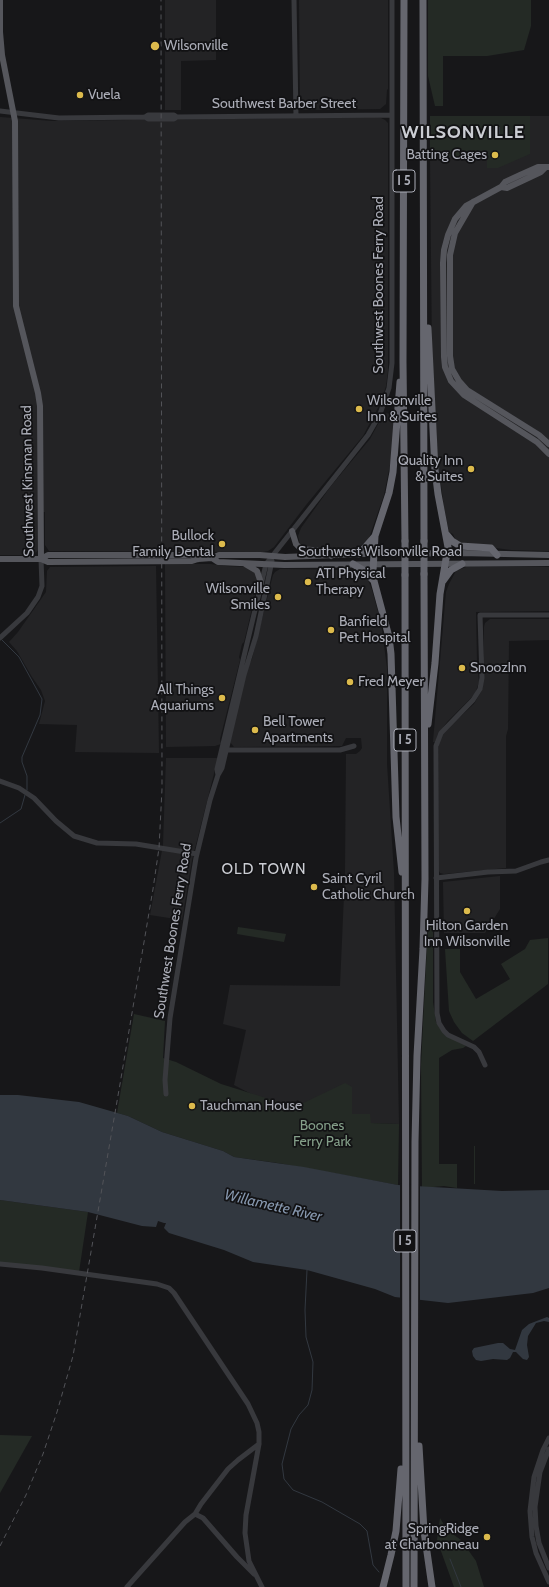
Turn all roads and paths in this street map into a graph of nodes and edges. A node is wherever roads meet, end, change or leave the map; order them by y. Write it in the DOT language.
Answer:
graph roads {
  1 [pos="0,0"];
  2 [pos="294,0"];
  3 [pos="392,0"];
  4 [pos="404,0"];
  5 [pos="423,0"];
  6 [pos="0,111"];
  7 [pos="14,113"];
  8 [pos="392,115"];
  9 [pos="296,116"];
  10 [pos="547,167"];
  11 [pos="473,202"];
  12 [pos="424,316"];
  13 [pos="403,362"];
  14 [pos="549,444"];
  15 [pos="549,454"];
  16 [pos="292,531"];
  17 [pos="445,533"];
  18 [pos="375,536"];
  19 [pos="446,553"];
  20 [pos="359,554"];
  21 [pos="374,554"];
  22 [pos="497,555"];
  23 [pos="549,555"];
  24 [pos="272,556"];
  25 [pos="331,556"];
  26 [pos="0,559"];
  27 [pos="41,559"];
  28 [pos="213,559"];
  29 [pos="242,563"];
  30 [pos="549,563"];
  31 [pos="269,564"];
  32 [pos="353,564"];
  33 [pos="373,564"];
  34 [pos="462,564"];
  35 [pos="444,565"];
  36 [pos="374,581"];
  37 [pos="261,583"];
  38 [pos="441,584"];
  39 [pos="549,615"];
  40 [pos="2,637"];
  41 [pos="354,746"];
  42 [pos="227,750"];
  43 [pos="425,755"];
  44 [pos="218,775"];
  45 [pos="0,781"];
  46 [pos="197,854"];
  47 [pos="549,860"];
  48 [pos="436,878"];
  49 [pos="405,906"];
  50 [pos="485,1064"];
  51 [pos="166,1094"];
  52 [pos="0,1264"];
  53 [pos="415,1414"];
  54 [pos="405,1429"];
  55 [pos="549,1438"];
  56 [pos="259,1444"];
  57 [pos="549,1448"];
  58 [pos="195,1514"];
  59 [pos="549,1568"];
  60 [pos="255,1575"];
  61 [pos="549,1582"];
  62 [pos="127,1587"];
  63 [pos="262,1587"];
  64 [pos="383,1587"];
  65 [pos="406,1587"];
  66 [pos="414,1587"];
  67 [pos="432,1587"];
  1 -- 7 [label="main road, Southwest Kinsman Road"];
  2 -- 9 [label="street"];
  3 -- 8 [label="street, Southwest Boones Ferry Road"];
  4 -- 13 [label="highway, I 5"];
  5 -- 12 [label="highway, I 5"];
  6 -- 7 [label="street, Southwest Barber Street"];
  7 -- 9 [label="street, Southwest Barber Street"];
  7 -- 27 [label="main road, Southwest Kinsman Road"];
  8 -- 9 [label="street, Southwest Barber Street"];
  8 -- 16 [label="street, Southwest Boones Ferry Road"];
  10 -- 11 [label="main road"];
  11 -- 14 [label="main road"];
  11 -- 15 [label="main road"];
  12 -- 17 [label="highway, I 5"];
  12 -- 43 [label="highway, I 5, bridge"];
  13 -- 18 [label="highway, I 5"];
  13 -- 49 [label="highway, I 5, bridge"];
  16 -- 24 [label="street, Southwest Boones Ferry Road"];
  16 -- 25 [label="main road"];
  17 -- 19 [label="highway, I 5"];
  17 -- 22 [label="highway"];
  18 -- 20 [label="highway, I 5"];
  18 -- 21 [label="highway, I 5"];
  19 -- 21 [label="main road, Southwest Wilsonville Road"];
  19 -- 22 [label="main road, Southwest Wilsonville Road"];
  19 -- 35 [label="highway, I 5"];
  20 -- 21 [label="main road, Southwest Wilsonville Road"];
  20 -- 25 [label="main road, Southwest Wilsonville Road"];
  21 -- 33 [label="highway, I 5"];
  22 -- 23 [label="main road, Southwest Wilsonville Road"];
  24 -- 25 [label="main road, Southwest Wilsonville Road"];
  24 -- 28 [label="main road, Southwest Wilsonville Road"];
  24 -- 31 [label="street, Southwest Boones Ferry Road"];
  26 -- 27 [label="main road, Southwest Wilsonville Road"];
  27 -- 28 [label="main road, Southwest Wilsonville Road"];
  27 -- 40 [label="street, Southwest Kinsman Road"];
  28 -- 29 [label="main road, Southwest Wilsonville Road"];
  29 -- 31 [label="main road, Southwest Wilsonville Road"];
  29 -- 37 [label="main road"];
  30 -- 34 [label="main road, Southwest Wilsonville Road"];
  31 -- 32 [label="main road, Southwest Wilsonville Road"];
  31 -- 37 [label="street, Southwest Boones Ferry Road"];
  31 -- 42 [label="street, Southwest Boones Ferry Road"];
  32 -- 33 [label="main road, Southwest Wilsonville Road"];
  32 -- 36 [label="highway"];
  33 -- 35 [label="main road, Southwest Wilsonville Road"];
  33 -- 36 [label="highway, I 5"];
  34 -- 35 [label="main road, Southwest Wilsonville Road"];
  34 -- 38 [label="highway"];
  35 -- 38 [label="highway, I 5"];
  36 -- 49 [label="highway, I 5"];
  37 -- 44 [label="street, Southwest Boones Ferry Road"];
  38 -- 43 [label="highway, I 5"];
  39 -- 48 [label="street"];
  41 -- 42 [label="street"];
  42 -- 44 [label="street, Southwest Boones Ferry Road"];
  43 -- 53 [label="highway, I 5"];
  44 -- 46 [label="street, Southwest Boones Ferry Road"];
  45 -- 46 [label="street"];
  46 -- 51 [label="street, Southwest Boones Ferry Road"];
  47 -- 48 [label="street"];
  48 -- 50 [label="street"];
  49 -- 54 [label="highway, I 5"];
  52 -- 56 [label="street"];
  53 -- 66 [label="highway, I 5"];
  53 -- 67 [label="highway, I 5"];
  54 -- 64 [label="highway, I 5"];
  54 -- 65 [label="highway, I 5"];
  55 -- 61 [label="street"];
  56 -- 58 [label="street"];
  56 -- 60 [label="street"];
  57 -- 59 [label="street"];
  58 -- 60 [label="street"];
  58 -- 62 [label="street"];
  60 -- 63 [label="street"];
}
